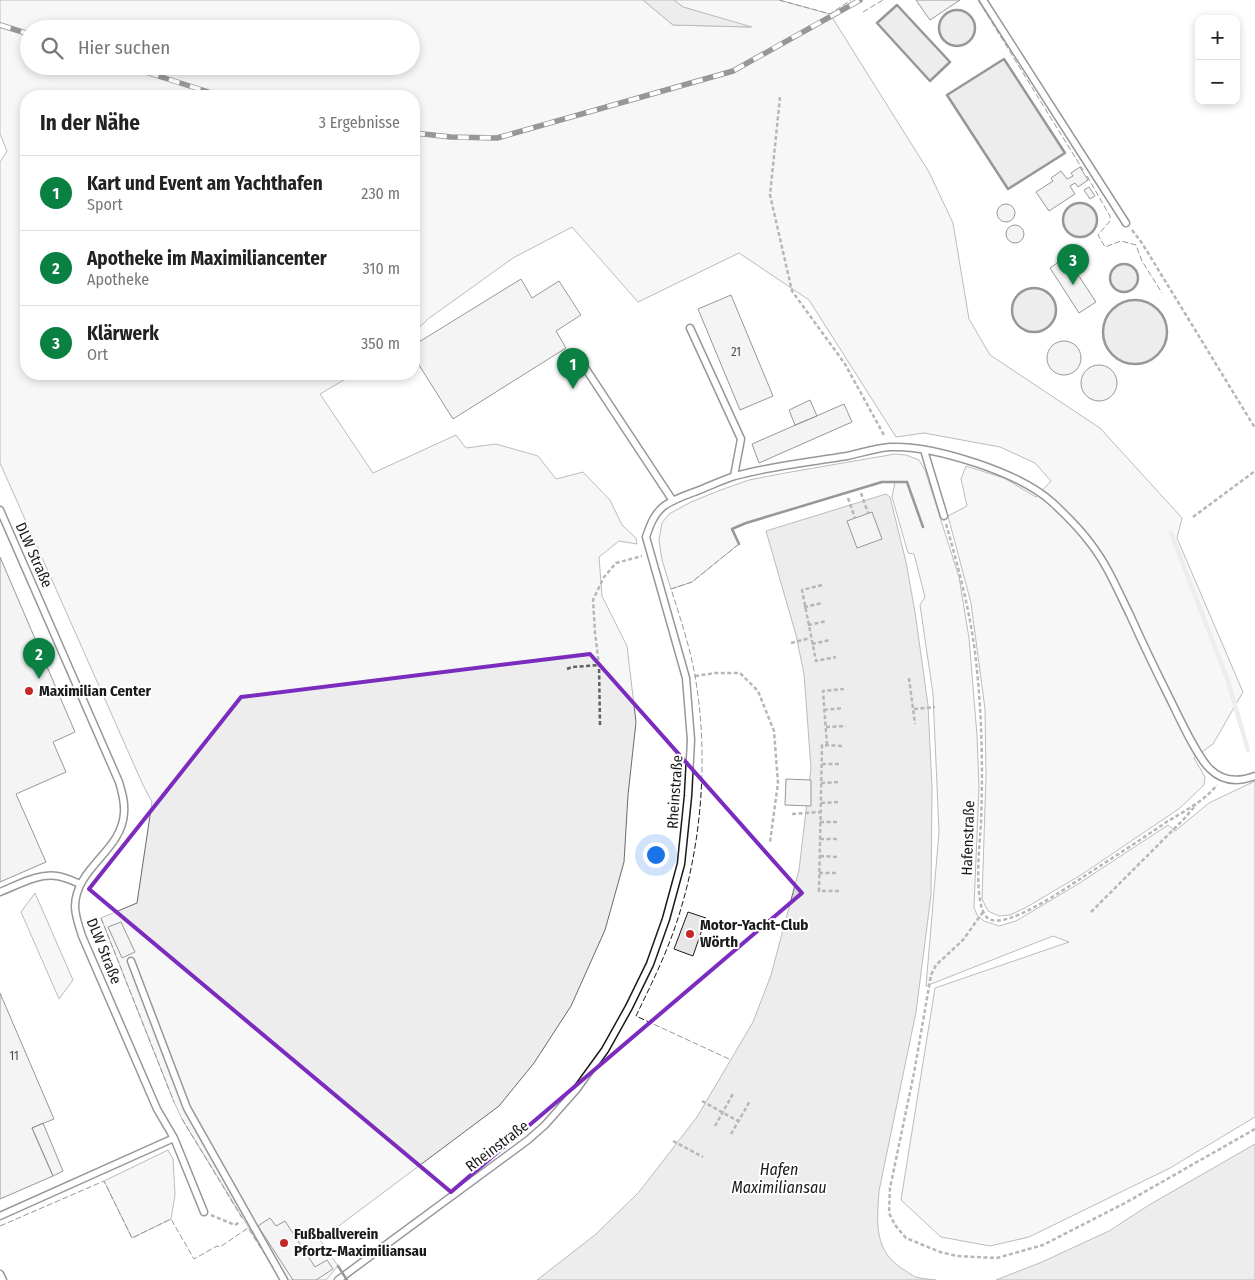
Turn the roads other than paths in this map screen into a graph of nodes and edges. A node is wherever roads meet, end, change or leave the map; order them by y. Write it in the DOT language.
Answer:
graph roads {
  1 [pos="983,0"];
  2 [pos="1126,223"];
  3 [pos="690,328"];
  4 [pos="578,357"];
  5 [pos="924,450"];
  6 [pos="734,476"];
  7 [pos="673,500"];
  8 [pos="0,510"];
  9 [pos="944,516"];
  10 [pos="1255,776"];
  11 [pos="80,884"];
  12 [pos="0,892"];
  13 [pos="131,961"];
  14 [pos="174,1138"];
  15 [pos="204,1212"];
  16 [pos="0,1216"];
  17 [pos="0,1274"];
  18 [pos="3,1280"];
  19 [pos="284,1280"];
  20 [pos="338,1280"];
  1 -- 2 [label="lane"];
  3 -- 6 [label="lane"];
  4 -- 7 [label="lane"];
  5 -- 6 [label="lane, Rheinstraße"];
  5 -- 9 [label="lane"];
  5 -- 10 [label="lane, Rheinstraße"];
  6 -- 7 [label="lane, Rheinstraße"];
  7 -- 20 [label="lane, Rheinstraße"];
  8 -- 11 [label="lane, DLW Straße"];
  11 -- 12 [label="lane"];
  11 -- 14 [label="lane, DLW Straße"];
  13 -- 19 [label="lane"];
  14 -- 15 [label="lane, DLW Straße"];
  14 -- 16 [label="lane"];
  17 -- 18 [label="lane"];
}
